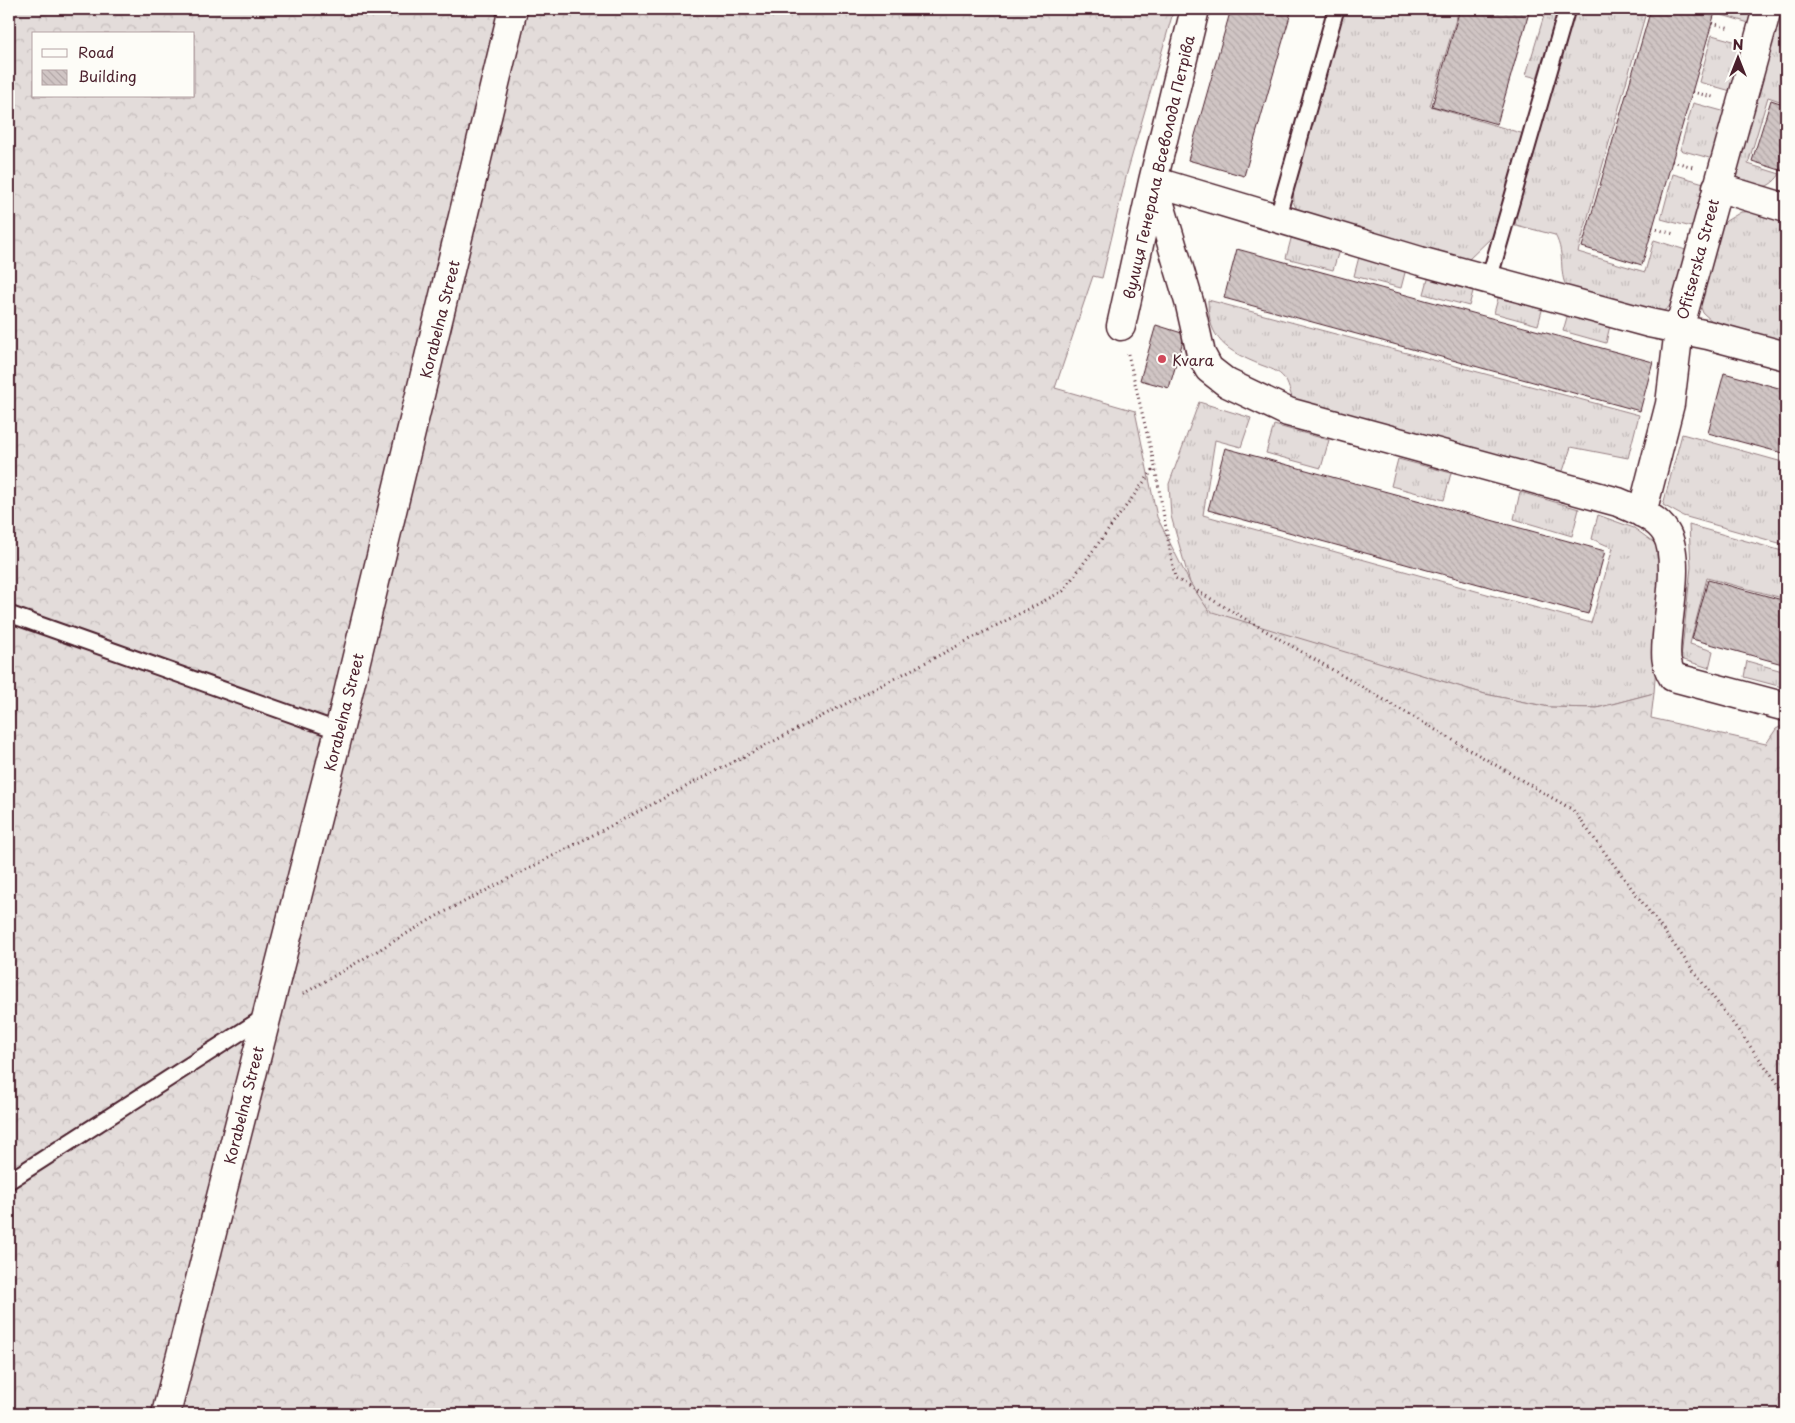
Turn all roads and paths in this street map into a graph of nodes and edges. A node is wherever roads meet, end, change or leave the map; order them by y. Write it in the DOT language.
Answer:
graph roads {
  1 [pos="513,9"];
  2 [pos="1196,9"];
  3 [pos="1336,9"];
  4 [pos="1567,9"];
  5 [pos="1767,9"];
  6 [pos="1152,181"];
  7 [pos="1717,187"];
  8 [pos="1786,208"];
  9 [pos="1277,219"];
  10 [pos="1489,279"];
  11 [pos="1121,326"];
  12 [pos="1679,329"];
  13 [pos="1786,356"];
  14 [pos="1155,467"];
  15 [pos="1642,513"];
  16 [pos="9,614"];
  17 [pos="1786,707"];
  18 [pos="339,731"];
  19 [pos="266,1016"];
  20 [pos="1786,1094"];
  21 [pos="9,1181"];
  22 [pos="166,1414"];
  1 -- 18 [label="street, Korabelna Street"];
  2 -- 6 [label="street, вулиця Генерала Всеволода Петріва"];
  3 -- 9 [label="lane"];
  4 -- 10 [label="lane"];
  5 -- 7 [label="street, Ofitserska Street"];
  6 -- 9 [label="street"];
  6 -- 11 [label="street, вулиця Генерала Всеволода Петріва"];
  6 -- 15 [label="street"];
  7 -- 8 [label="street"];
  7 -- 12 [label="street, Ofitserska Street"];
  9 -- 10 [label="street"];
  10 -- 12 [label="street"];
  11 -- 14 [label="path"];
  12 -- 13 [label="street"];
  12 -- 15 [label="street, Ofitserska Street"];
  14 -- 19 [label="path"];
  14 -- 20 [label="path"];
  15 -- 17 [label="street"];
  16 -- 18 [label="lane"];
  18 -- 19 [label="street, Korabelna Street"];
  19 -- 21 [label="lane"];
  19 -- 22 [label="street, Korabelna Street"];
}
